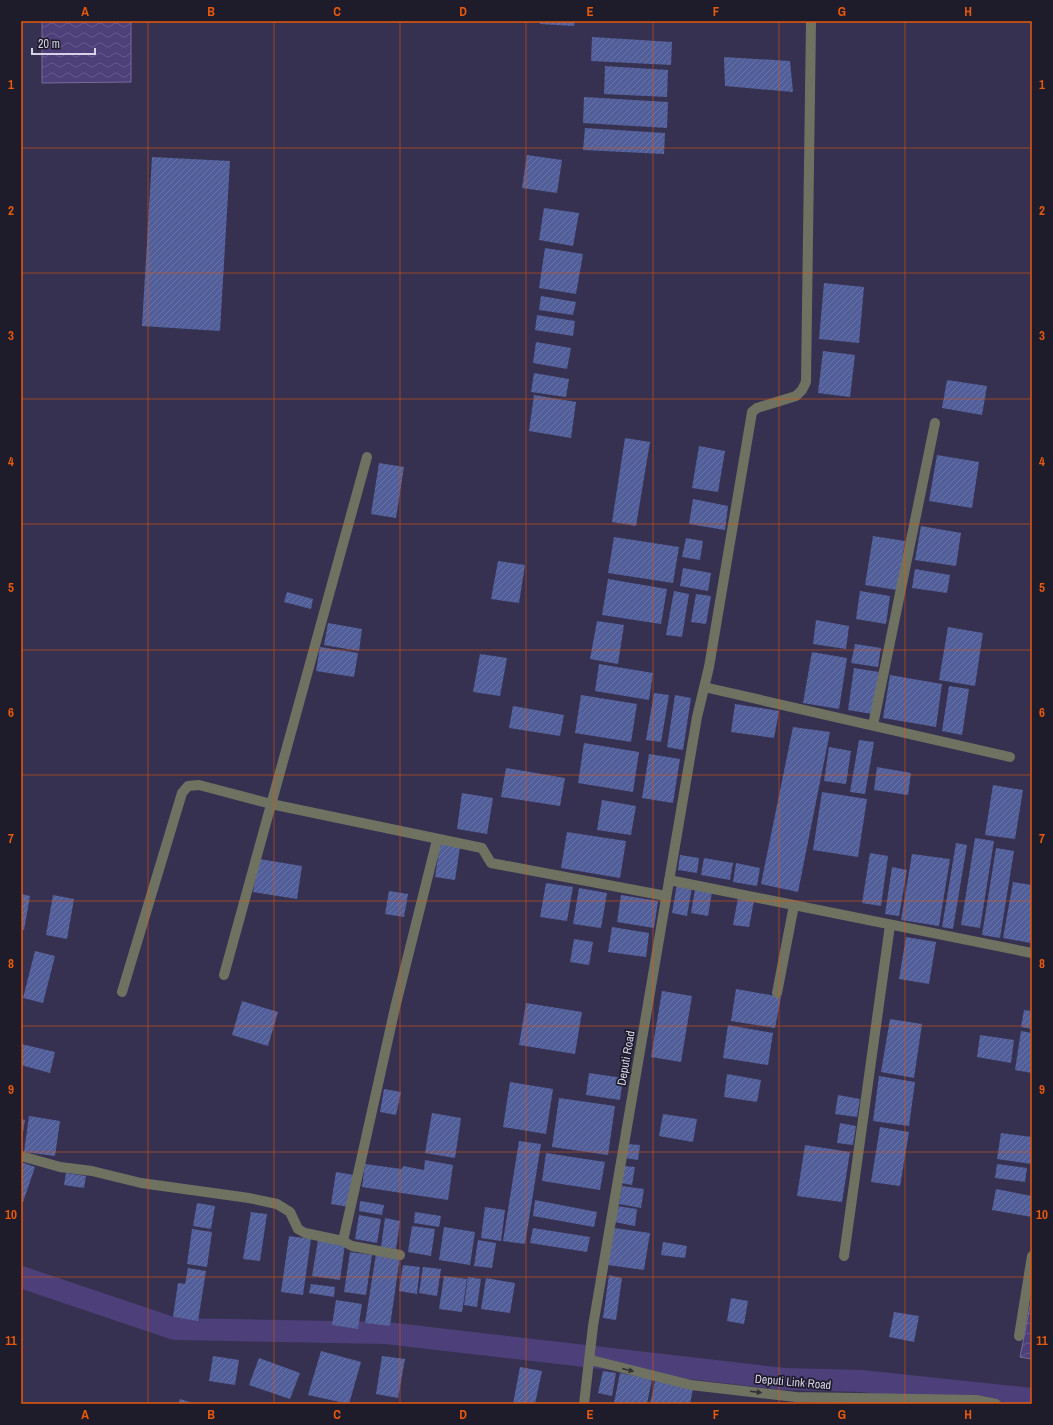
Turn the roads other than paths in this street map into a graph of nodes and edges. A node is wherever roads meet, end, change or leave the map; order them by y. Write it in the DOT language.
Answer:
graph roads {
  1 [pos="811,21"];
  2 [pos="935,422"];
  3 [pos="367,457"];
  4 [pos="704,687"];
  5 [pos="873,725"];
  6 [pos="1010,757"];
  7 [pos="271,804"];
  8 [pos="437,840"];
  9 [pos="669,880"];
  10 [pos="666,896"];
  11 [pos="794,905"];
  12 [pos="890,925"];
  13 [pos="1032,954"];
  14 [pos="224,975"];
  15 [pos="122,992"];
  16 [pos="777,993"];
  17 [pos="21,1156"];
  18 [pos="343,1241"];
  19 [pos="400,1254"];
  20 [pos="844,1256"];
  21 [pos="1032,1256"];
  22 [pos="1019,1336"];
  23 [pos="590,1360"];
  24 [pos="866,1402"];
  25 [pos="584,1404"];
  26 [pos="996,1404"];
  1 -- 4 [label="street, Deputi Road"];
  2 -- 5 [label="street"];
  3 -- 7 [label="street"];
  4 -- 5 [label="street"];
  4 -- 9 [label="street, Deputi Road"];
  5 -- 6 [label="street"];
  7 -- 8 [label="street"];
  7 -- 14 [label="street"];
  7 -- 15 [label="street"];
  8 -- 10 [label="street"];
  8 -- 18 [label="street"];
  9 -- 10 [label="street, Deputi Road"];
  9 -- 11 [label="street"];
  10 -- 23 [label="street, Deputi Road"];
  11 -- 12 [label="street"];
  11 -- 16 [label="street"];
  12 -- 13 [label="street"];
  12 -- 20 [label="street"];
  17 -- 18 [label="street"];
  18 -- 19 [label="street"];
  21 -- 22 [label="street"];
  23 -- 24 [label="street, Deputi Link Road, one-way"];
  23 -- 25 [label="street, Deputi Road"];
  24 -- 26 [label="street, Deputi Link Road"];
}
